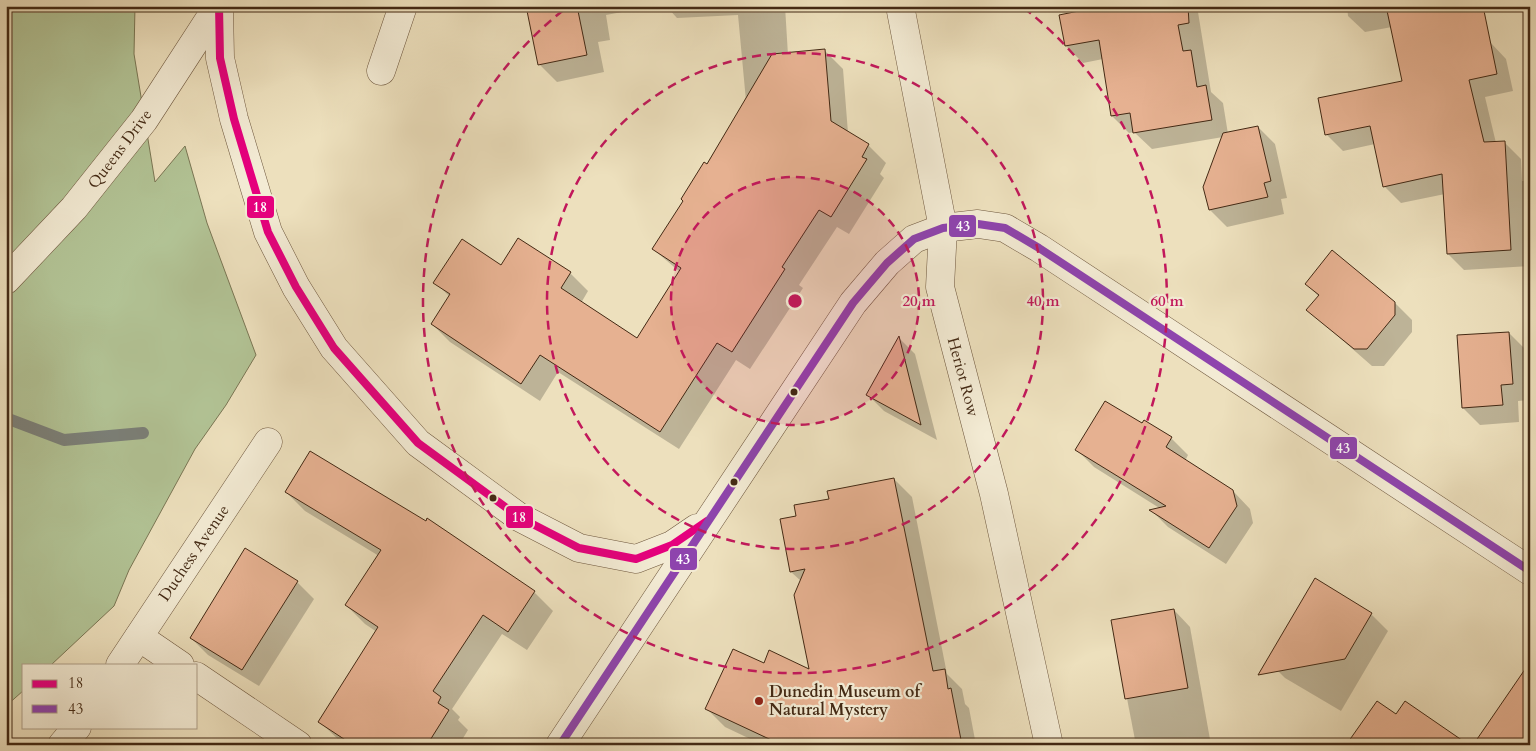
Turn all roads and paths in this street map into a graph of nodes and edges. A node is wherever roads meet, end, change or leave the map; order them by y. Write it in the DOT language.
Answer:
graph roads {
  1 [pos="218,6"];
  2 [pos="403,6"];
  3 [pos="900,6"];
  4 [pos="381,71"];
  5 [pos="943,228"];
  6 [pos="6,280"];
  7 [pos="268,442"];
  8 [pos="706,521"];
  9 [pos="1530,571"];
  10 [pos="139,636"];
  11 [pos="121,664"];
  12 [pos="179,664"];
  13 [pos="198,677"];
  14 [pos="77,728"];
  15 [pos="62,745"];
  16 [pos="298,745"];
  17 [pos="560,745"];
  18 [pos="1049,745"];
  1 -- 6 [label="street, Queens Drive"];
  1 -- 8 [label="street"];
  2 -- 4 [label="street"];
  3 -- 5 [label="street, Heriot Row"];
  5 -- 8 [label="street"];
  5 -- 9 [label="street"];
  5 -- 18 [label="street, Heriot Row"];
  7 -- 10 [label="street, Duchess Avenue"];
  8 -- 17 [label="street"];
  10 -- 11 [label="street, Duchess Avenue"];
  10 -- 12 [label="street"];
  13 -- 16 [label="street"];
  14 -- 15 [label="street"];
}
